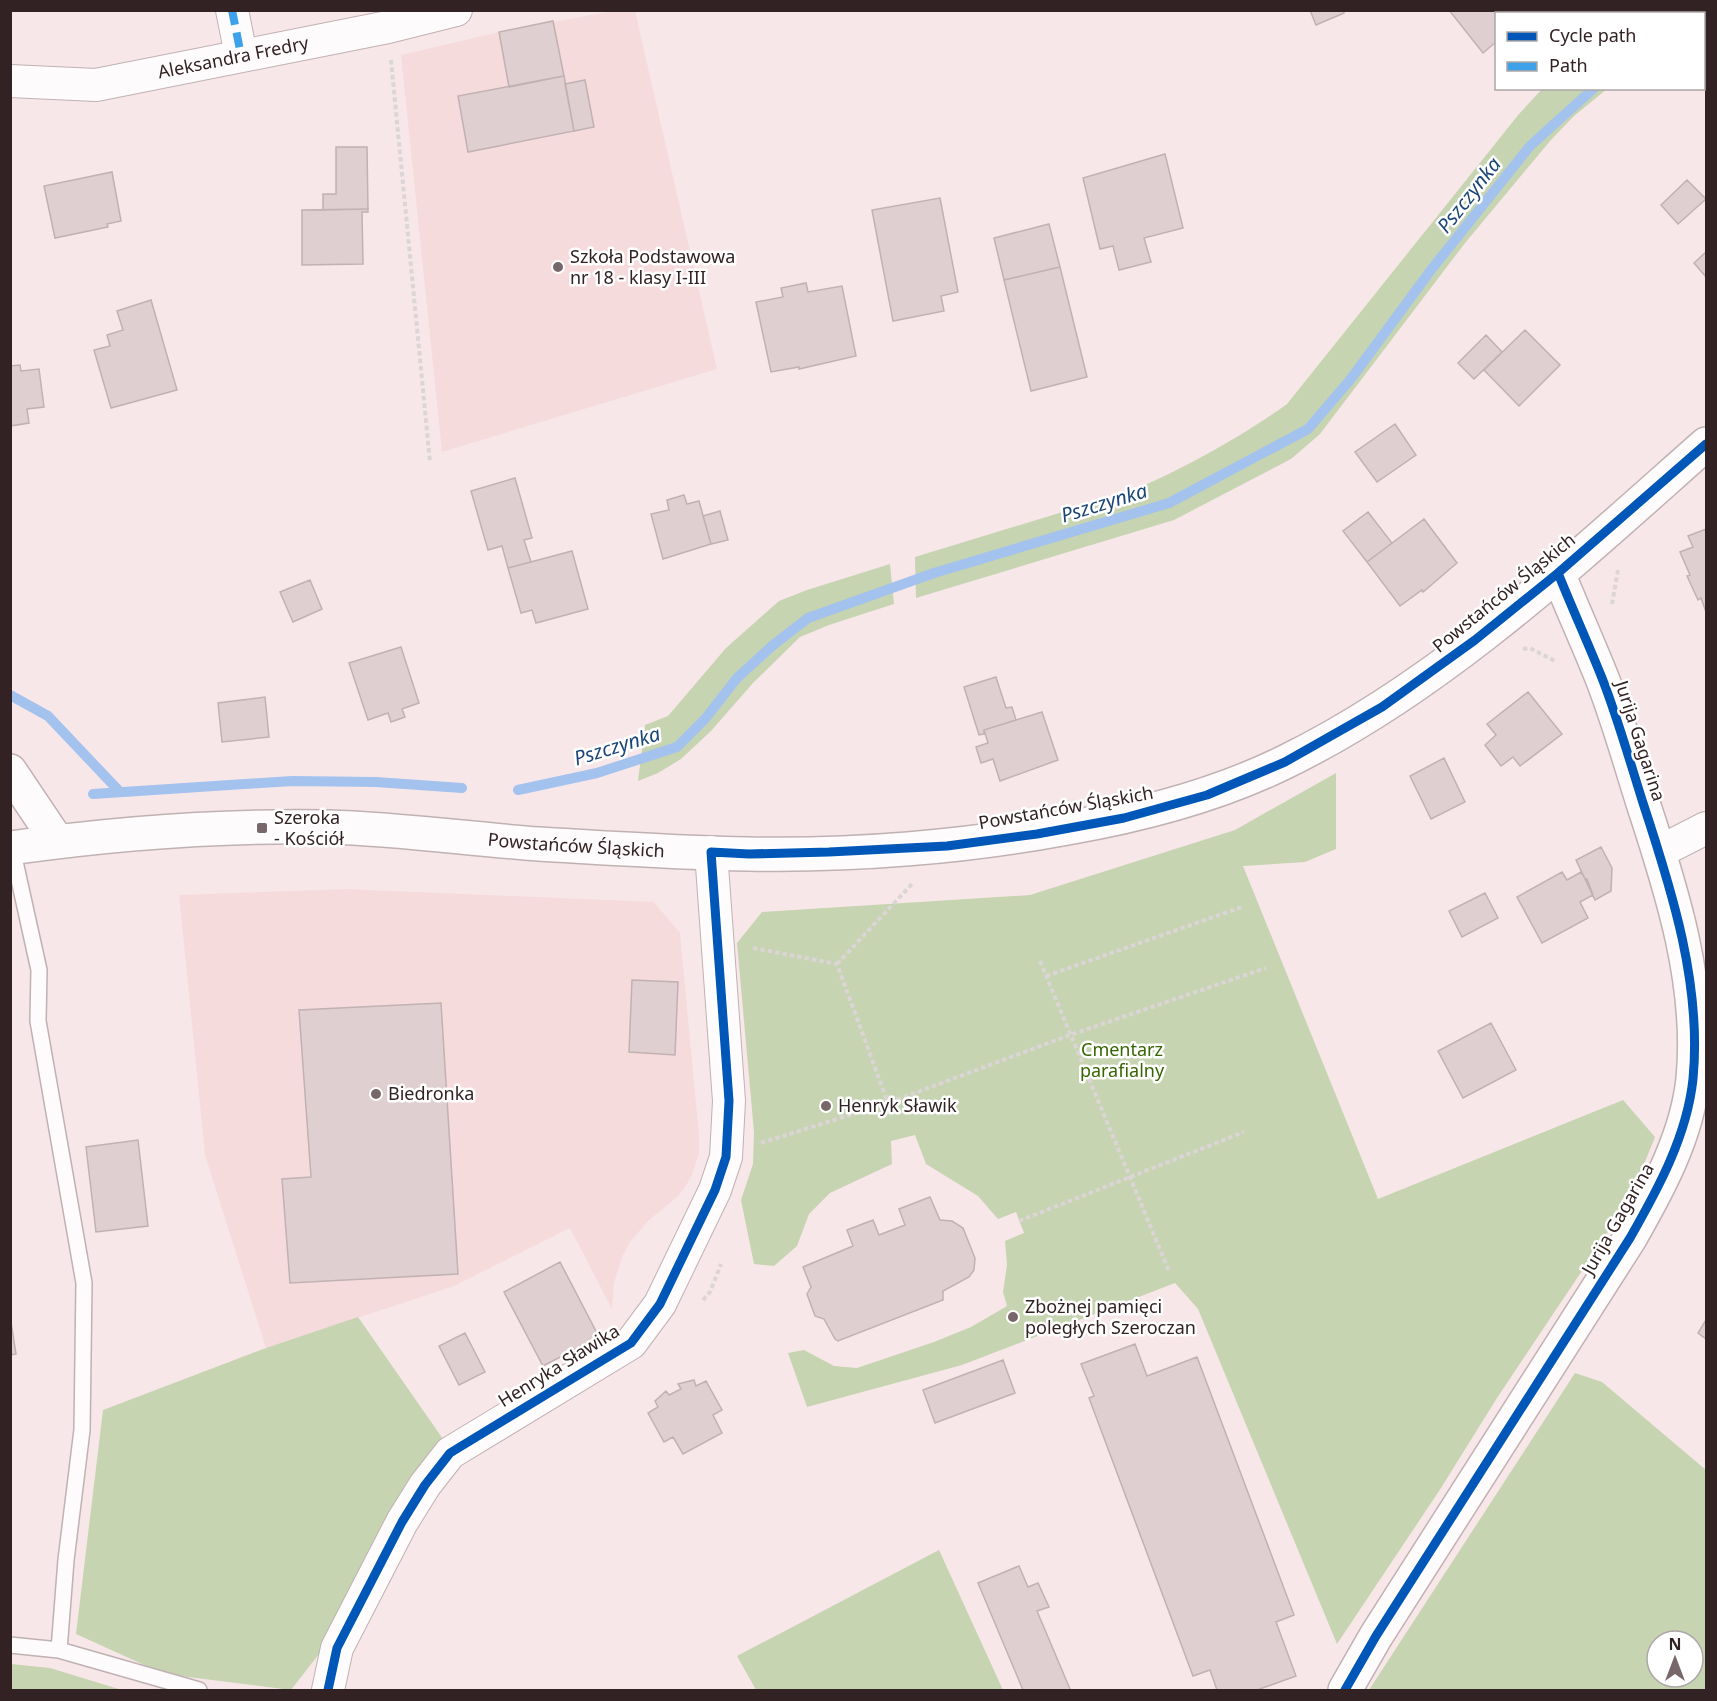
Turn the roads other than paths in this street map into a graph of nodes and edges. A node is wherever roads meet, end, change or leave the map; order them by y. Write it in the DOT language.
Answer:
graph roads {
  1 [pos="232,10"];
  2 [pos="456,10"];
  3 [pos="241,56"];
  4 [pos="10,81"];
  5 [pos="1707,444"];
  6 [pos="1558,573"];
  7 [pos="10,771"];
  8 [pos="1707,828"];
  9 [pos="57,841"];
  10 [pos="11,848"];
  11 [pos="711,852"];
  12 [pos="1659,852"];
  13 [pos="10,1645"];
  14 [pos="59,1650"];
  15 [pos="199,1690"];
  16 [pos="328,1690"];
  17 [pos="1345,1690"];
  1 -- 3 [label="street"];
  2 -- 3 [label="street, Aleksandra Fredry"];
  3 -- 4 [label="street, Aleksandra Fredry"];
  5 -- 6 [label="street, Powstańców Śląskich"];
  6 -- 11 [label="street, Powstańców Śląskich"];
  6 -- 12 [label="street, Jurija Gagarina"];
  7 -- 9 [label="street"];
  8 -- 12 [label="street"];
  9 -- 10 [label="street, Powstańców Śląskich"];
  9 -- 11 [label="street, Powstańców Śląskich"];
  10 -- 14 [label="lane"];
  11 -- 16 [label="street, Henryka Sławika"];
  12 -- 17 [label="street, Jurija Gagarina"];
  13 -- 14 [label="lane"];
  14 -- 15 [label="lane"];
}
